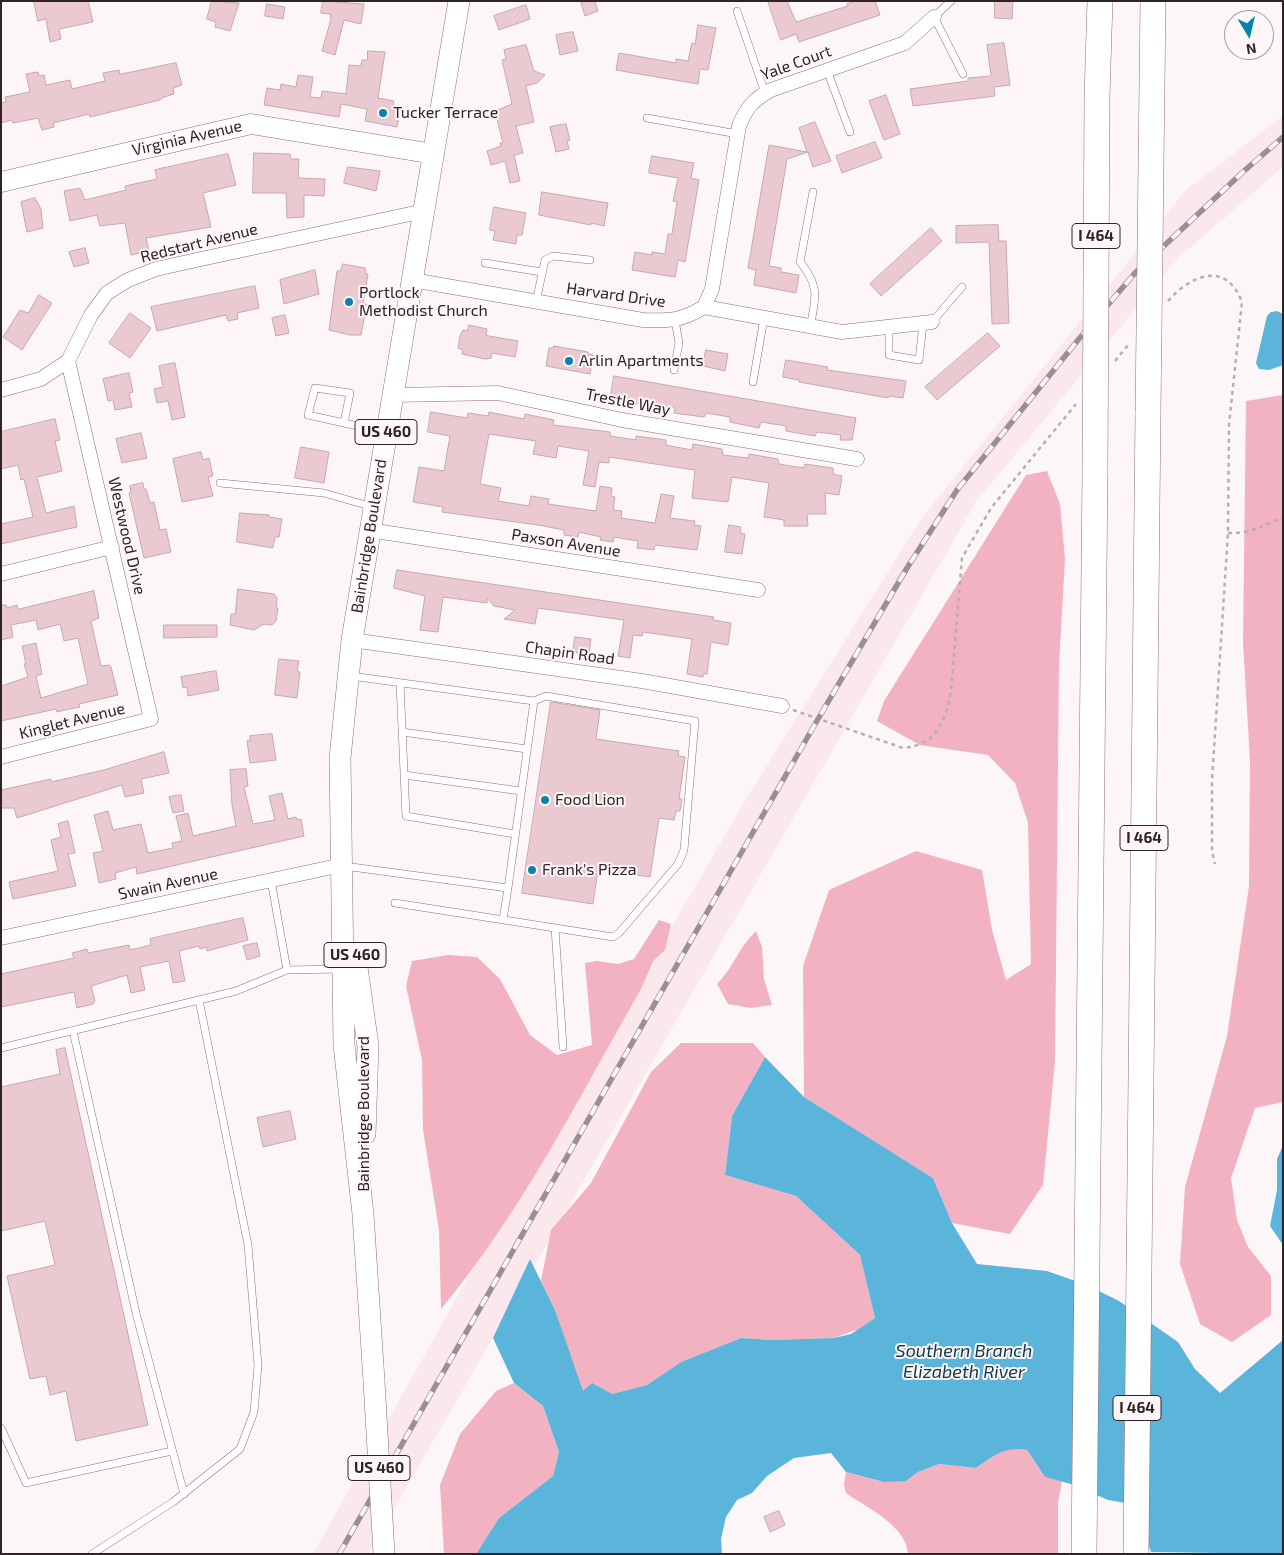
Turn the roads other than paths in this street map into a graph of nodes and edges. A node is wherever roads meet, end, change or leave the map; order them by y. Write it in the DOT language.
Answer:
graph roads {
  1 [pos="459,1"];
  2 [pos="951,1"];
  3 [pos="1100,1"];
  4 [pos="1153,1"];
  5 [pos="737,11"];
  6 [pos="934,17"];
  7 [pos="827,70"];
  8 [pos="963,74"];
  9 [pos="765,93"];
  10 [pos="647,118"];
  11 [pos="850,132"];
  12 [pos="738,134"];
  13 [pos="434,154"];
  14 [pos="1,182"];
  15 [pos="813,192"];
  16 [pos="424,212"];
  17 [pos="590,260"];
  18 [pos="485,263"];
  19 [pos="542,272"];
  20 [pos="412,280"];
  21 [pos="962,287"];
  22 [pos="536,302"];
  23 [pos="704,307"];
  24 [pos="764,318"];
  25 [pos="675,320"];
  26 [pos="928,323"];
  27 [pos="810,327"];
  28 [pos="889,328"];
  29 [pos="68,361"];
  30 [pos="674,370"];
  31 [pos="753,382"];
  32 [pos="1,390"];
  33 [pos="392,395"];
  34 [pos="344,423"];
  35 [pos="386,432"];
  36 [pos="857,459"];
  37 [pos="220,483"];
  38 [pos="373,507"];
  39 [pos="369,530"];
  40 [pos="112,547"];
  41 [pos="1,574"];
  42 [pos="758,590"];
  43 [pos="352,640"];
  44 [pos="348,675"];
  45 [pos="400,683"];
  46 [pos="534,701"];
  47 [pos="782,706"];
  48 [pos="151,719"];
  49 [pos="402,732"];
  50 [pos="527,749"];
  51 [pos="1,757"];
  52 [pos="404,774"];
  53 [pos="521,791"];
  54 [pos="515,834"];
  55 [pos="342,865"];
  56 [pos="271,879"];
  57 [pos="508,888"];
  58 [pos="395,903"];
  59 [pos="503,920"];
  60 [pos="555,928"];
  61 [pos="1,938"];
  62 [pos="344,968"];
  63 [pos="287,970"];
  64 [pos="199,1000"];
  65 [pos="74,1031"];
  66 [pos="563,1046"];
  67 [pos="1,1048"];
  68 [pos="363,1214"];
  69 [pos="1,1428"];
  70 [pos="172,1451"];
  71 [pos="184,1494"];
  72 [pos="92,1554"];
  73 [pos="384,1554"];
  74 [pos="1084,1554"];
  75 [pos="1136,1554"];
  1 -- 13 [label="main road, Bainbridge Boulevard / US 460"];
  2 -- 6 [label="lane"];
  3 -- 74 [label="highway, I 464, bridge"];
  4 -- 75 [label="highway, I 464, bridge"];
  5 -- 9 [label="lane"];
  6 -- 7 [label="street, Yale Court"];
  6 -- 8 [label="lane"];
  7 -- 9 [label="street, Yale Court"];
  7 -- 11 [label="lane"];
  9 -- 12 [label="street, Yale Court"];
  10 -- 12 [label="lane"];
  12 -- 23 [label="street, Yale Court"];
  13 -- 14 [label="street, Virginia Avenue"];
  13 -- 16 [label="main road, Bainbridge Boulevard / US 460"];
  15 -- 27 [label="lane"];
  16 -- 20 [label="main road, Bainbridge Boulevard / US 460"];
  16 -- 29 [label="street, Redstart Avenue"];
  17 -- 19 [label="lane"];
  18 -- 19 [label="lane"];
  19 -- 22 [label="lane"];
  20 -- 22 [label="street, Harvard Drive"];
  20 -- 33 [label="main road, Bainbridge Boulevard / US 460"];
  21 -- 26 [label="lane"];
  22 -- 25 [label="street, Harvard Drive"];
  23 -- 24 [label="street"];
  23 -- 25 [label="street, Harvard Drive"];
  24 -- 27 [label="street"];
  24 -- 31 [label="lane"];
  25 -- 30 [label="lane"];
  26 -- 28 [label="street"];
  26 -- 28 [label="lane"];
  27 -- 28 [label="street"];
  29 -- 32 [label="street, Redstart Avenue"];
  29 -- 40 [label="street, Westwood Drive"];
  33 -- 35 [label="main road, Bainbridge Boulevard / US 460"];
  33 -- 36 [label="street, Trestle Way"];
  34 -- 34 [label="lane"];
  34 -- 35 [label="lane"];
  35 -- 38 [label="main road, Bainbridge Boulevard / US 460"];
  37 -- 38 [label="lane"];
  38 -- 39 [label="main road, Bainbridge Boulevard / US 460"];
  39 -- 42 [label="street, Paxson Avenue"];
  39 -- 43 [label="main road, Bainbridge Boulevard / US 460"];
  40 -- 41 [label="street"];
  40 -- 48 [label="street, Westwood Drive"];
  43 -- 44 [label="main road, Bainbridge Boulevard / US 460"];
  43 -- 47 [label="street, Chapin Road"];
  44 -- 45 [label="lane"];
  44 -- 55 [label="main road, Bainbridge Boulevard / US 460"];
  45 -- 46 [label="lane"];
  45 -- 49 [label="lane"];
  46 -- 50 [label="lane"];
  46 -- 60 [label="lane"];
  48 -- 51 [label="street, Kinglet Avenue"];
  49 -- 50 [label="lane"];
  49 -- 52 [label="lane"];
  50 -- 53 [label="lane"];
  52 -- 53 [label="lane"];
  52 -- 54 [label="lane"];
  53 -- 54 [label="lane"];
  54 -- 57 [label="lane"];
  55 -- 56 [label="street, Swain Avenue"];
  55 -- 57 [label="lane"];
  55 -- 62 [label="main road, Bainbridge Boulevard / US 460"];
  55 -- 68 [label="main road, Bainbridge Boulevard / US 460"];
  56 -- 61 [label="street, Swain Avenue"];
  56 -- 63 [label="lane"];
  57 -- 59 [label="lane"];
  58 -- 59 [label="lane"];
  59 -- 60 [label="lane"];
  60 -- 66 [label="lane"];
  62 -- 63 [label="lane"];
  62 -- 68 [label="main road, Bainbridge Boulevard / US 460"];
  63 -- 64 [label="lane"];
  64 -- 65 [label="lane"];
  64 -- 71 [label="lane"];
  65 -- 67 [label="lane"];
  65 -- 70 [label="lane"];
  68 -- 73 [label="main road, Bainbridge Boulevard / US 460, bridge"];
  69 -- 70 [label="lane"];
  70 -- 71 [label="lane"];
  71 -- 72 [label="lane"];
}
